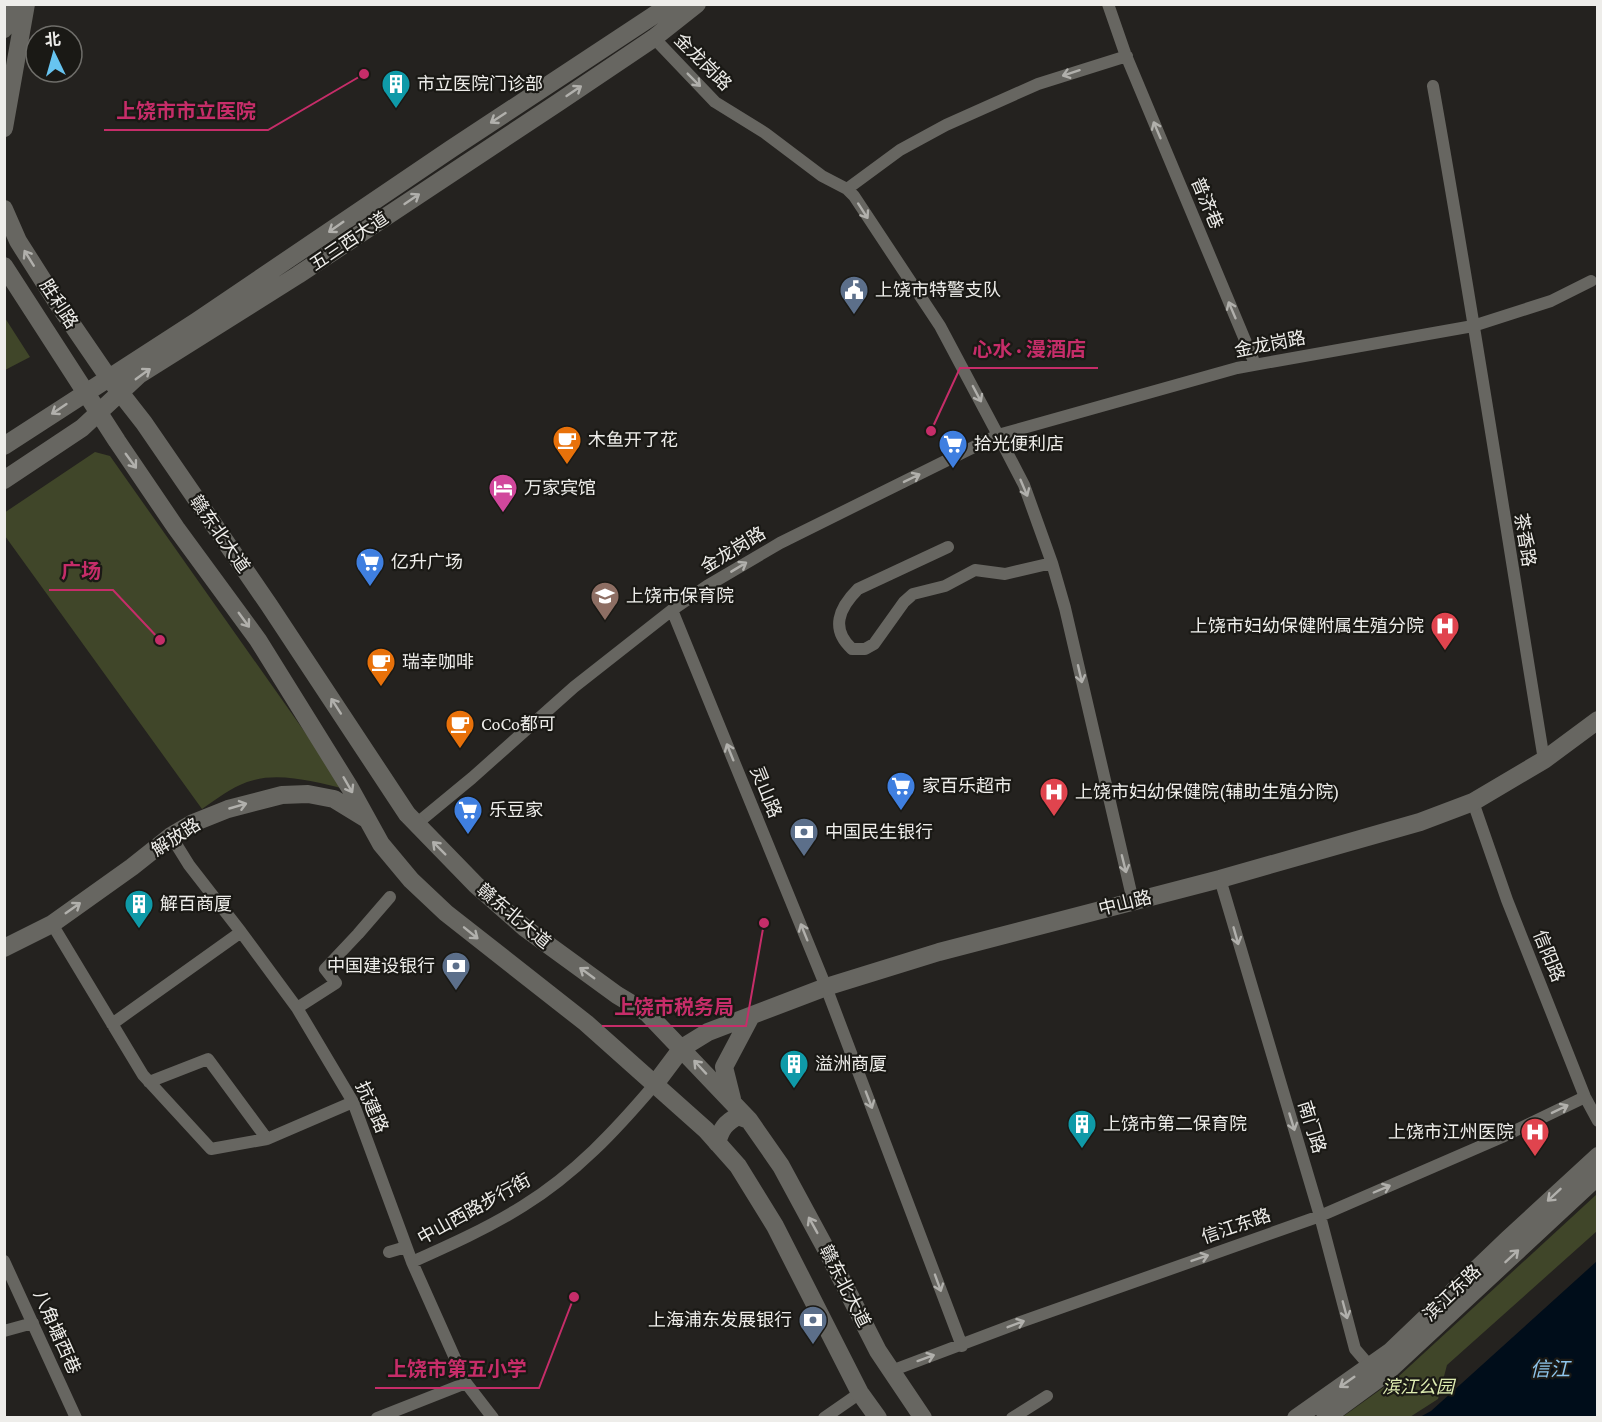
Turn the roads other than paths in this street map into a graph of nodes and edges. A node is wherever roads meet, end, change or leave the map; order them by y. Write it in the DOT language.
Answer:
graph roads {
  1 [pos="10,4"];
  2 [pos="26,4"];
  3 [pos="670,4"];
  4 [pos="697,4"];
  5 [pos="1108,4"];
  6 [pos="4,29"];
  7 [pos="654,38"];
  8 [pos="1127,56"];
  9 [pos="1433,86"];
  10 [pos="4,128"];
  11 [pos="847,189"];
  12 [pos="4,210"];
  13 [pos="4,266"];
  14 [pos="1591,281"];
  15 [pos="1473,326"];
  16 [pos="1255,364"];
  17 [pos="108,377"];
  18 [pos="86,392"];
  19 [pos="120,394"];
  20 [pos="99,412"];
  21 [pos="998,435"];
  22 [pos="4,446"];
  23 [pos="4,480"];
  24 [pos="948,547"];
  25 [pos="1052,563"];
  26 [pos="672,610"];
  27 [pos="1598,720"];
  28 [pos="1544,760"];
  29 [pos="1473,802"];
  30 [pos="366,819"];
  31 [pos="415,825"];
  32 [pos="171,836"];
  33 [pos="1220,879"];
  34 [pos="390,897"];
  35 [pos="1133,901"];
  36 [pos="51,924"];
  37 [pos="241,932"];
  38 [pos="4,948"];
  39 [pos="826,987"];
  40 [pos="297,1008"];
  41 [pos="751,1016"];
  42 [pos="112,1024"];
  43 [pos="682,1048"];
  44 [pos="149,1082"];
  45 [pos="655,1084"];
  46 [pos="1585,1097"];
  47 [pos="733,1101"];
  48 [pos="353,1102"];
  49 [pos="749,1120"];
  50 [pos="1598,1121"];
  51 [pos="267,1139"];
  52 [pos="717,1143"];
  53 [pos="1598,1156"];
  54 [pos="1598,1176"];
  55 [pos="1320,1216"];
  56 [pos="406,1247"];
  57 [pos="389,1252"];
  58 [pos="4,1261"];
  59 [pos="412,1262"];
  60 [pos="33,1323"];
  61 [pos="4,1331"];
  62 [pos="962,1346"];
  63 [pos="891,1371"];
  64 [pos="1375,1372"];
  65 [pos="466,1383"];
  66 [pos="860,1393"];
  67 [pos="1047,1396"];
  68 [pos="76,1418"];
  69 [pos="377,1418"];
  70 [pos="493,1418"];
  71 [pos="824,1418"];
  72 [pos="878,1418"];
  73 [pos="923,1418"];
  74 [pos="1012,1418"];
  75 [pos="1296,1418"];
  76 [pos="1325,1418"];
  1 -- 6 [label="main road"];
  2 -- 10 [label="main road"];
  3 -- 17 [label="main road, 五三西大道, one-way"];
  4 -- 7 [label="main road, 五三西大道"];
  5 -- 8 [label="street, 普济巷"];
  7 -- 11 [label="street, 金龙岗路, one-way"];
  19 -- 7 [label="main road, 五三西大道, one-way"];
  8 -- 11 [label="street, one-way"];
  16 -- 8 [label="street, 普济巷, one-way"];
  9 -- 15 [label="street, 茶香路"];
  11 -- 21 [label="street, 金龙岗路, one-way"];
  17 -- 12 [label="main road, 胜利路, one-way"];
  13 -- 18 [label="main road, 胜利路"];
  14 -- 15 [label="street, 金龙岗路"];
  15 -- 16 [label="street, 金龙岗路"];
  15 -- 28 [label="street, 茶香路"];
  16 -- 21 [label="street, 金龙岗路"];
  17 -- 18 [label="main road, 五三西大道"];
  17 -- 19 [label="main road, 胜利路"];
  18 -- 20 [label="main road, 胜利路"];
  18 -- 22 [label="main road, 五三西大道, one-way"];
  19 -- 20 [label="main road, 五三西大道"];
  31 -- 19 [label="main road, 赣东北大道, one-way"];
  20 -- 23 [label="main road, 五三西大道"];
  20 -- 30 [label="main road, 胜利路, one-way"];
  21 -- 25 [label="street, 金龙岗路, one-way"];
  26 -- 21 [label="street, 金龙岗路, one-way"];
  24 -- 25 [label="street"];
  25 -- 35 [label="street, 金龙岗路, one-way"];
  26 -- 31 [label="street, 金龙岗路"];
  39 -- 26 [label="street, 灵山路, one-way"];
  27 -- 28 [label="main road, 中山路"];
  28 -- 29 [label="main road, 中山路"];
  29 -- 33 [label="main road, 中山路"];
  29 -- 46 [label="street, 信阳路"];
  32 -- 30 [label="main road, 解放路, one-way"];
  30 -- 45 [label="main road, 胜利路, one-way"];
  43 -- 31 [label="main road, 赣东北大道, one-way"];
  36 -- 32 [label="main road, 解放路, one-way"];
  32 -- 37 [label="street, 抗建路"];
  33 -- 35 [label="main road, 中山路"];
  33 -- 55 [label="street, 南门路, one-way"];
  34 -- 40 [label="street"];
  35 -- 39 [label="main road, 中山路"];
  36 -- 38 [label="main road, 解放路"];
  36 -- 42 [label="street"];
  37 -- 40 [label="street, 抗建路"];
  37 -- 42 [label="street"];
  39 -- 41 [label="main road, 中山路"];
  39 -- 62 [label="street, 灵山路, one-way"];
  40 -- 48 [label="street, 抗建路"];
  41 -- 43 [label="main road, 中山路"];
  41 -- 47 [label="main road"];
  42 -- 44 [label="street"];
  43 -- 45 [label="main road, 中山路"];
  47 -- 43 [label="main road, 赣东北大道, one-way"];
  44 -- 51 [label="street"];
  44 -- 51 [label="street"];
  45 -- 52 [label="main road, 胜利路"];
  45 -- 59 [label="street, 中山西路步行街"];
  46 -- 50 [label="street, 信阳路"];
  55 -- 46 [label="street, 信江东路, one-way"];
  47 -- 49 [label="main road, 赣东北大道"];
  48 -- 51 [label="street"];
  48 -- 56 [label="street, 抗建路"];
  49 -- 52 [label="main road"];
  63 -- 49 [label="main road, 赣东北大道, one-way"];
  52 -- 66 [label="main road, 胜利路"];
  53 -- 64 [label="main road, 滨江东路, one-way"];
  64 -- 54 [label="main road, 滨江东路, one-way"];
  62 -- 55 [label="street, 信江东路, one-way"];
  55 -- 64 [label="street, 南门路, one-way"];
  56 -- 57 [label="street"];
  56 -- 59 [label="street, 抗建路"];
  58 -- 60 [label="street, 八角塘西巷"];
  59 -- 65 [label="street, 抗建路"];
  60 -- 61 [label="street"];
  60 -- 68 [label="street, 八角塘西巷"];
  63 -- 62 [label="street, 信江东路, one-way"];
  63 -- 73 [label="main road, 赣东北大道"];
  64 -- 75 [label="main road, 滨江东路, one-way"];
  64 -- 76 [label="main road, 滨江东路"];
  65 -- 69 [label="street"];
  65 -- 70 [label="street, 抗建路"];
  66 -- 71 [label="street"];
  66 -- 72 [label="main road, 胜利路"];
  67 -- 74 [label="street"];
}
